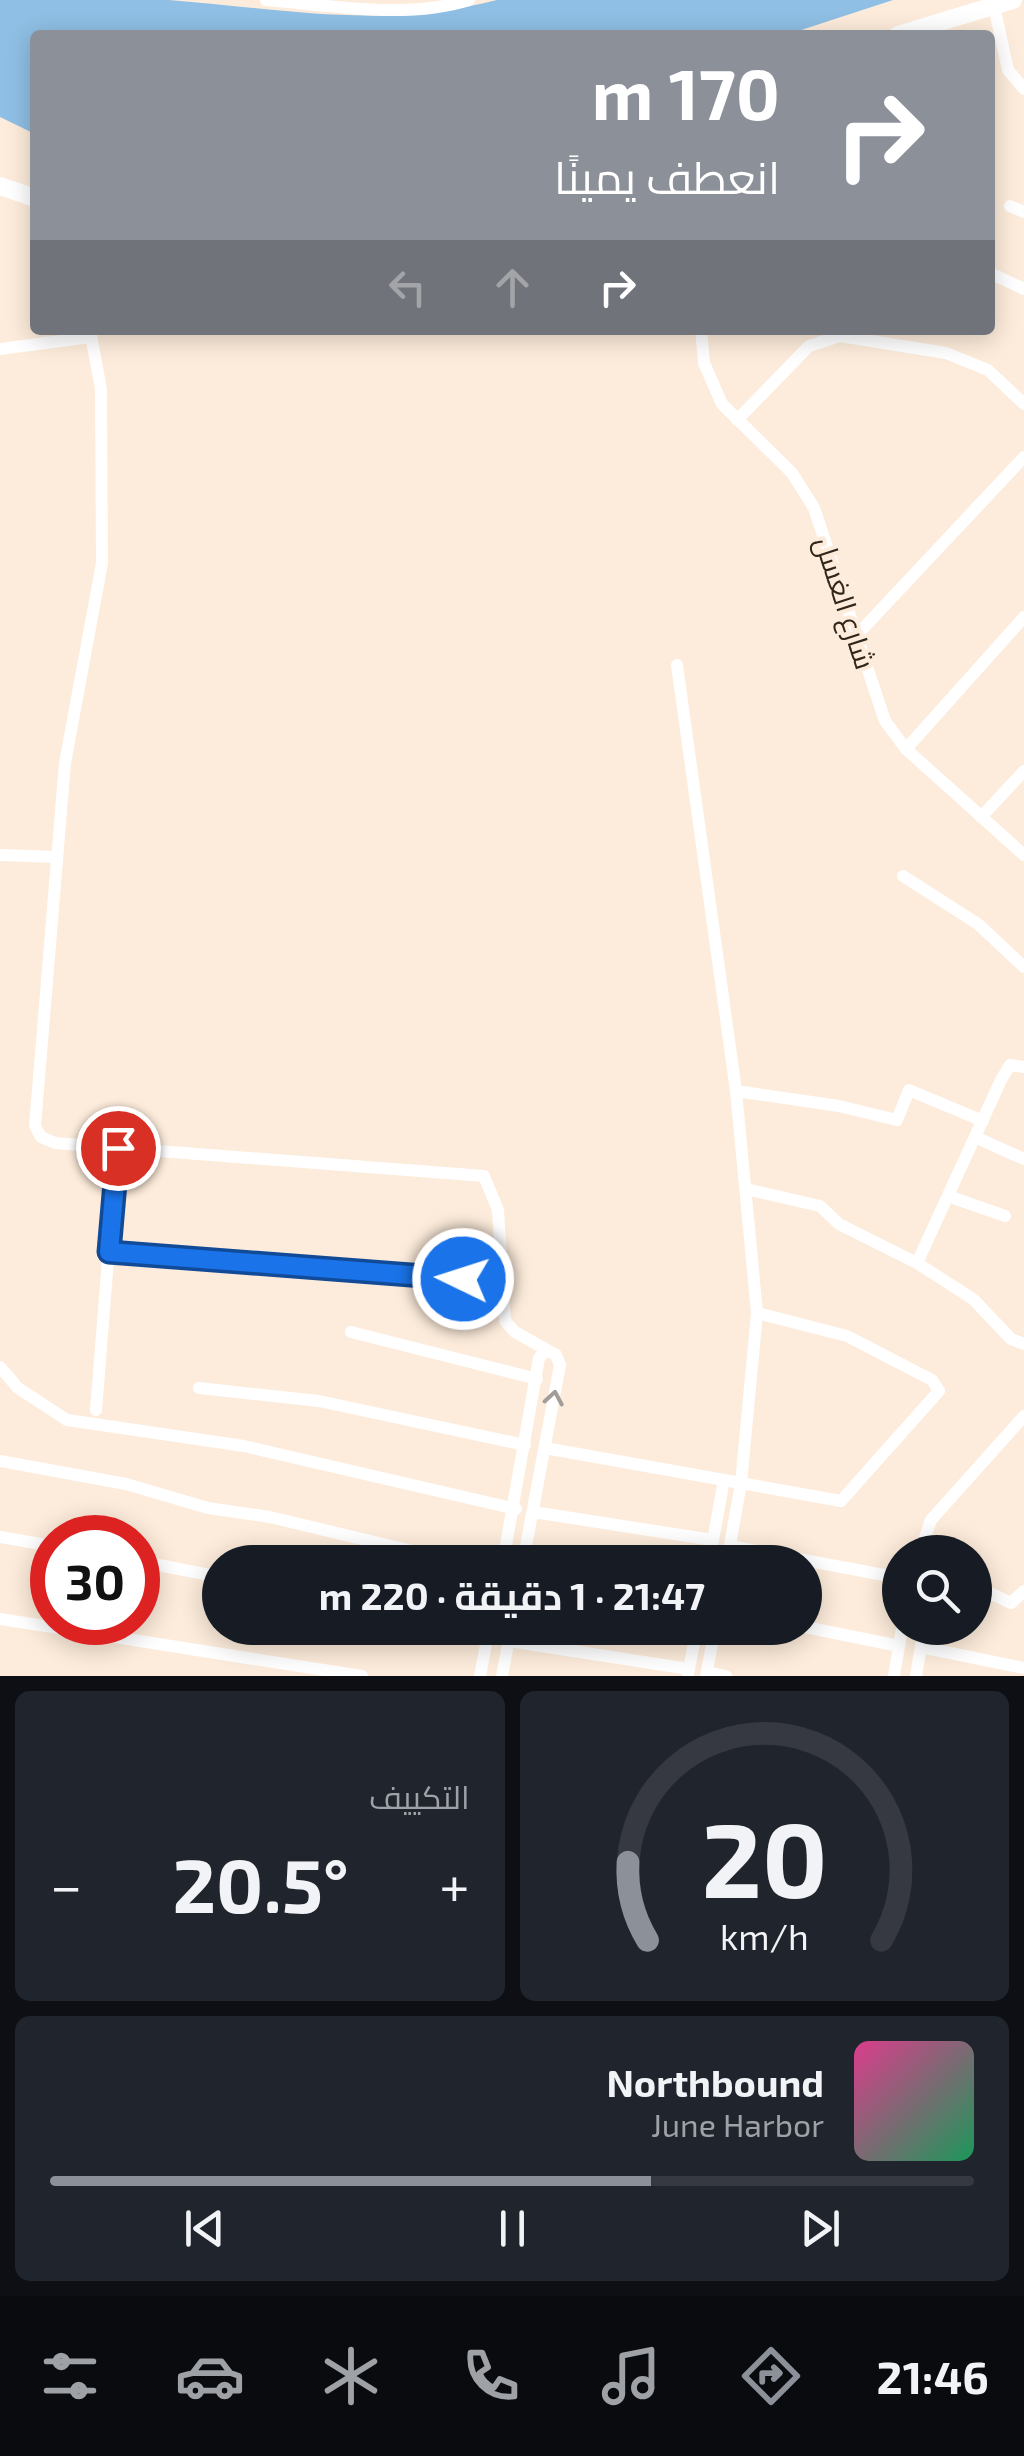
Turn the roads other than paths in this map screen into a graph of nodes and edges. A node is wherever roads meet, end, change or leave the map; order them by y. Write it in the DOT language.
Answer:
graph roads {
  1 [pos="266,0"];
  2 [pos="469,0"];
  3 [pos="1013,0"];
  4 [pos="994,6"];
  5 [pos="915,30"];
  6 [pos="1024,90"];
  7 [pos="0,186"];
  8 [pos="30,196"];
  9 [pos="1010,206"];
  10 [pos="1024,212"];
  11 [pos="995,275"];
  12 [pos="1024,289"];
  13 [pos="85,335"];
  14 [pos="91,335"];
  15 [pos="702,335"];
  16 [pos="0,349"];
  17 [pos="1024,404"];
  18 [pos="737,420"];
  19 [pos="1024,457"];
  20 [pos="1024,617"];
  21 [pos="856,636"];
  22 [pos="677,664"];
  23 [pos="906,749"];
  24 [pos="1024,771"];
  25 [pos="981,818"];
  26 [pos="0,855"];
  27 [pos="1024,855"];
  28 [pos="57,857"];
  29 [pos="904,876"];
  30 [pos="1024,967"];
  31 [pos="1024,1067"];
  32 [pos="736,1091"];
  33 [pos="983,1120"];
  34 [pos="975,1137"];
  35 [pos="118,1148"];
  36 [pos="1024,1160"];
  37 [pos="746,1189"];
  38 [pos="948,1196"];
  39 [pos="1006,1216"];
  40 [pos="109,1252"];
  41 [pos="917,1263"];
  42 [pos="502,1282"];
  43 [pos="758,1314"];
  44 [pos="351,1332"];
  45 [pos="1024,1344"];
  46 [pos="545,1352"];
  47 [pos="0,1367"];
  48 [pos="537,1379"];
  49 [pos="200,1388"];
  50 [pos="96,1410"];
  51 [pos="1024,1416"];
  52 [pos="525,1445"];
  53 [pos="544,1448"];
  54 [pos="0,1461"];
  55 [pos="724,1480"];
  56 [pos="741,1483"];
  57 [pos="516,1509"];
  58 [pos="532,1512"];
  59 [pos="926,1535"];
  60 [pos="0,1537"];
  61 [pos="713,1540"];
  62 [pos="30,1542"];
  63 [pos="387,1545"];
  64 [pos="507,1545"];
  65 [pos="527,1545"];
  66 [pos="712,1545"];
  67 [pos="730,1545"];
  68 [pos="822,1563"];
  69 [pos="160,1565"];
  70 [pos="202,1573"];
  71 [pos="882,1575"];
  72 [pos="1024,1591"];
  73 [pos="992,1594"];
  74 [pos="0,1619"];
  75 [pos="822,1631"];
  76 [pos="486,1645"];
  77 [pos="508,1645"];
  78 [pos="560,1645"];
  79 [pos="694,1645"];
  80 [pos="712,1645"];
  81 [pos="899,1646"];
  82 [pos="921,1647"];
  83 [pos="1024,1668"];
  84 [pos="688,1673"];
  85 [pos="707,1674"];
  86 [pos="362,1676"];
  87 [pos="480,1676"];
  88 [pos="502,1676"];
  89 [pos="726,1676"];
  90 [pos="894,1676"];
  91 [pos="916,1676"];
  1 -- 2 [label="street"];
  3 -- 4 [label="street"];
  4 -- 5 [label="street"];
  4 -- 6 [label="street"];
  7 -- 8 [label="street"];
  9 -- 10 [label="street"];
  11 -- 12 [label="street"];
  13 -- 16 [label="street"];
  14 -- 28 [label="street"];
  15 -- 18 [label="street, شارع الغسل"];
  17 -- 18 [label="street"];
  18 -- 21 [label="street, شارع الغسل"];
  19 -- 21 [label="street"];
  20 -- 23 [label="street"];
  21 -- 23 [label="street, شارع الغسل"];
  22 -- 32 [label="street"];
  23 -- 25 [label="street, شارع الغسل"];
  24 -- 25 [label="street"];
  25 -- 27 [label="street, شارع الغسل"];
  26 -- 28 [label="street"];
  28 -- 35 [label="street"];
  29 -- 30 [label="street"];
  31 -- 33 [label="street"];
  32 -- 33 [label="street"];
  32 -- 37 [label="street"];
  33 -- 34 [label="street"];
  34 -- 36 [label="street"];
  34 -- 38 [label="street"];
  35 -- 40 [label="street"];
  35 -- 42 [label="street"];
  37 -- 41 [label="street"];
  37 -- 43 [label="street"];
  38 -- 39 [label="street"];
  38 -- 41 [label="street"];
  40 -- 42 [label="street"];
  40 -- 50 [label="street"];
  41 -- 45 [label="street"];
  42 -- 46 [label="street"];
  43 -- 56 [label="street"];
  43 -- 56 [label="street"];
  44 -- 48 [label="street"];
  46 -- 48 [label="street"];
  53 -- 46 [label="street, one-way"];
  47 -- 57 [label="street"];
  48 -- 52 [label="street"];
  49 -- 52 [label="street"];
  51 -- 59 [label="street"];
  52 -- 57 [label="street"];
  53 -- 55 [label="street"];
  53 -- 58 [label="street"];
  54 -- 63 [label="street"];
  55 -- 56 [label="street"];
  55 -- 61 [label="street"];
  56 -- 67 [label="street"];
  57 -- 64 [label="street"];
  58 -- 61 [label="street"];
  58 -- 65 [label="street"];
  60 -- 62 [label="street"];
  61 -- 66 [label="street"];
  68 -- 71 [label="street"];
  69 -- 70 [label="street"];
  72 -- 73 [label="street"];
  74 -- 86 [label="street"];
  75 -- 81 [label="street"];
  76 -- 87 [label="street"];
  77 -- 88 [label="street"];
  78 -- 84 [label="street"];
  79 -- 84 [label="street"];
  80 -- 85 [label="street"];
  81 -- 90 [label="street"];
  82 -- 83 [label="street"];
  82 -- 91 [label="street"];
  85 -- 89 [label="street"];
}
